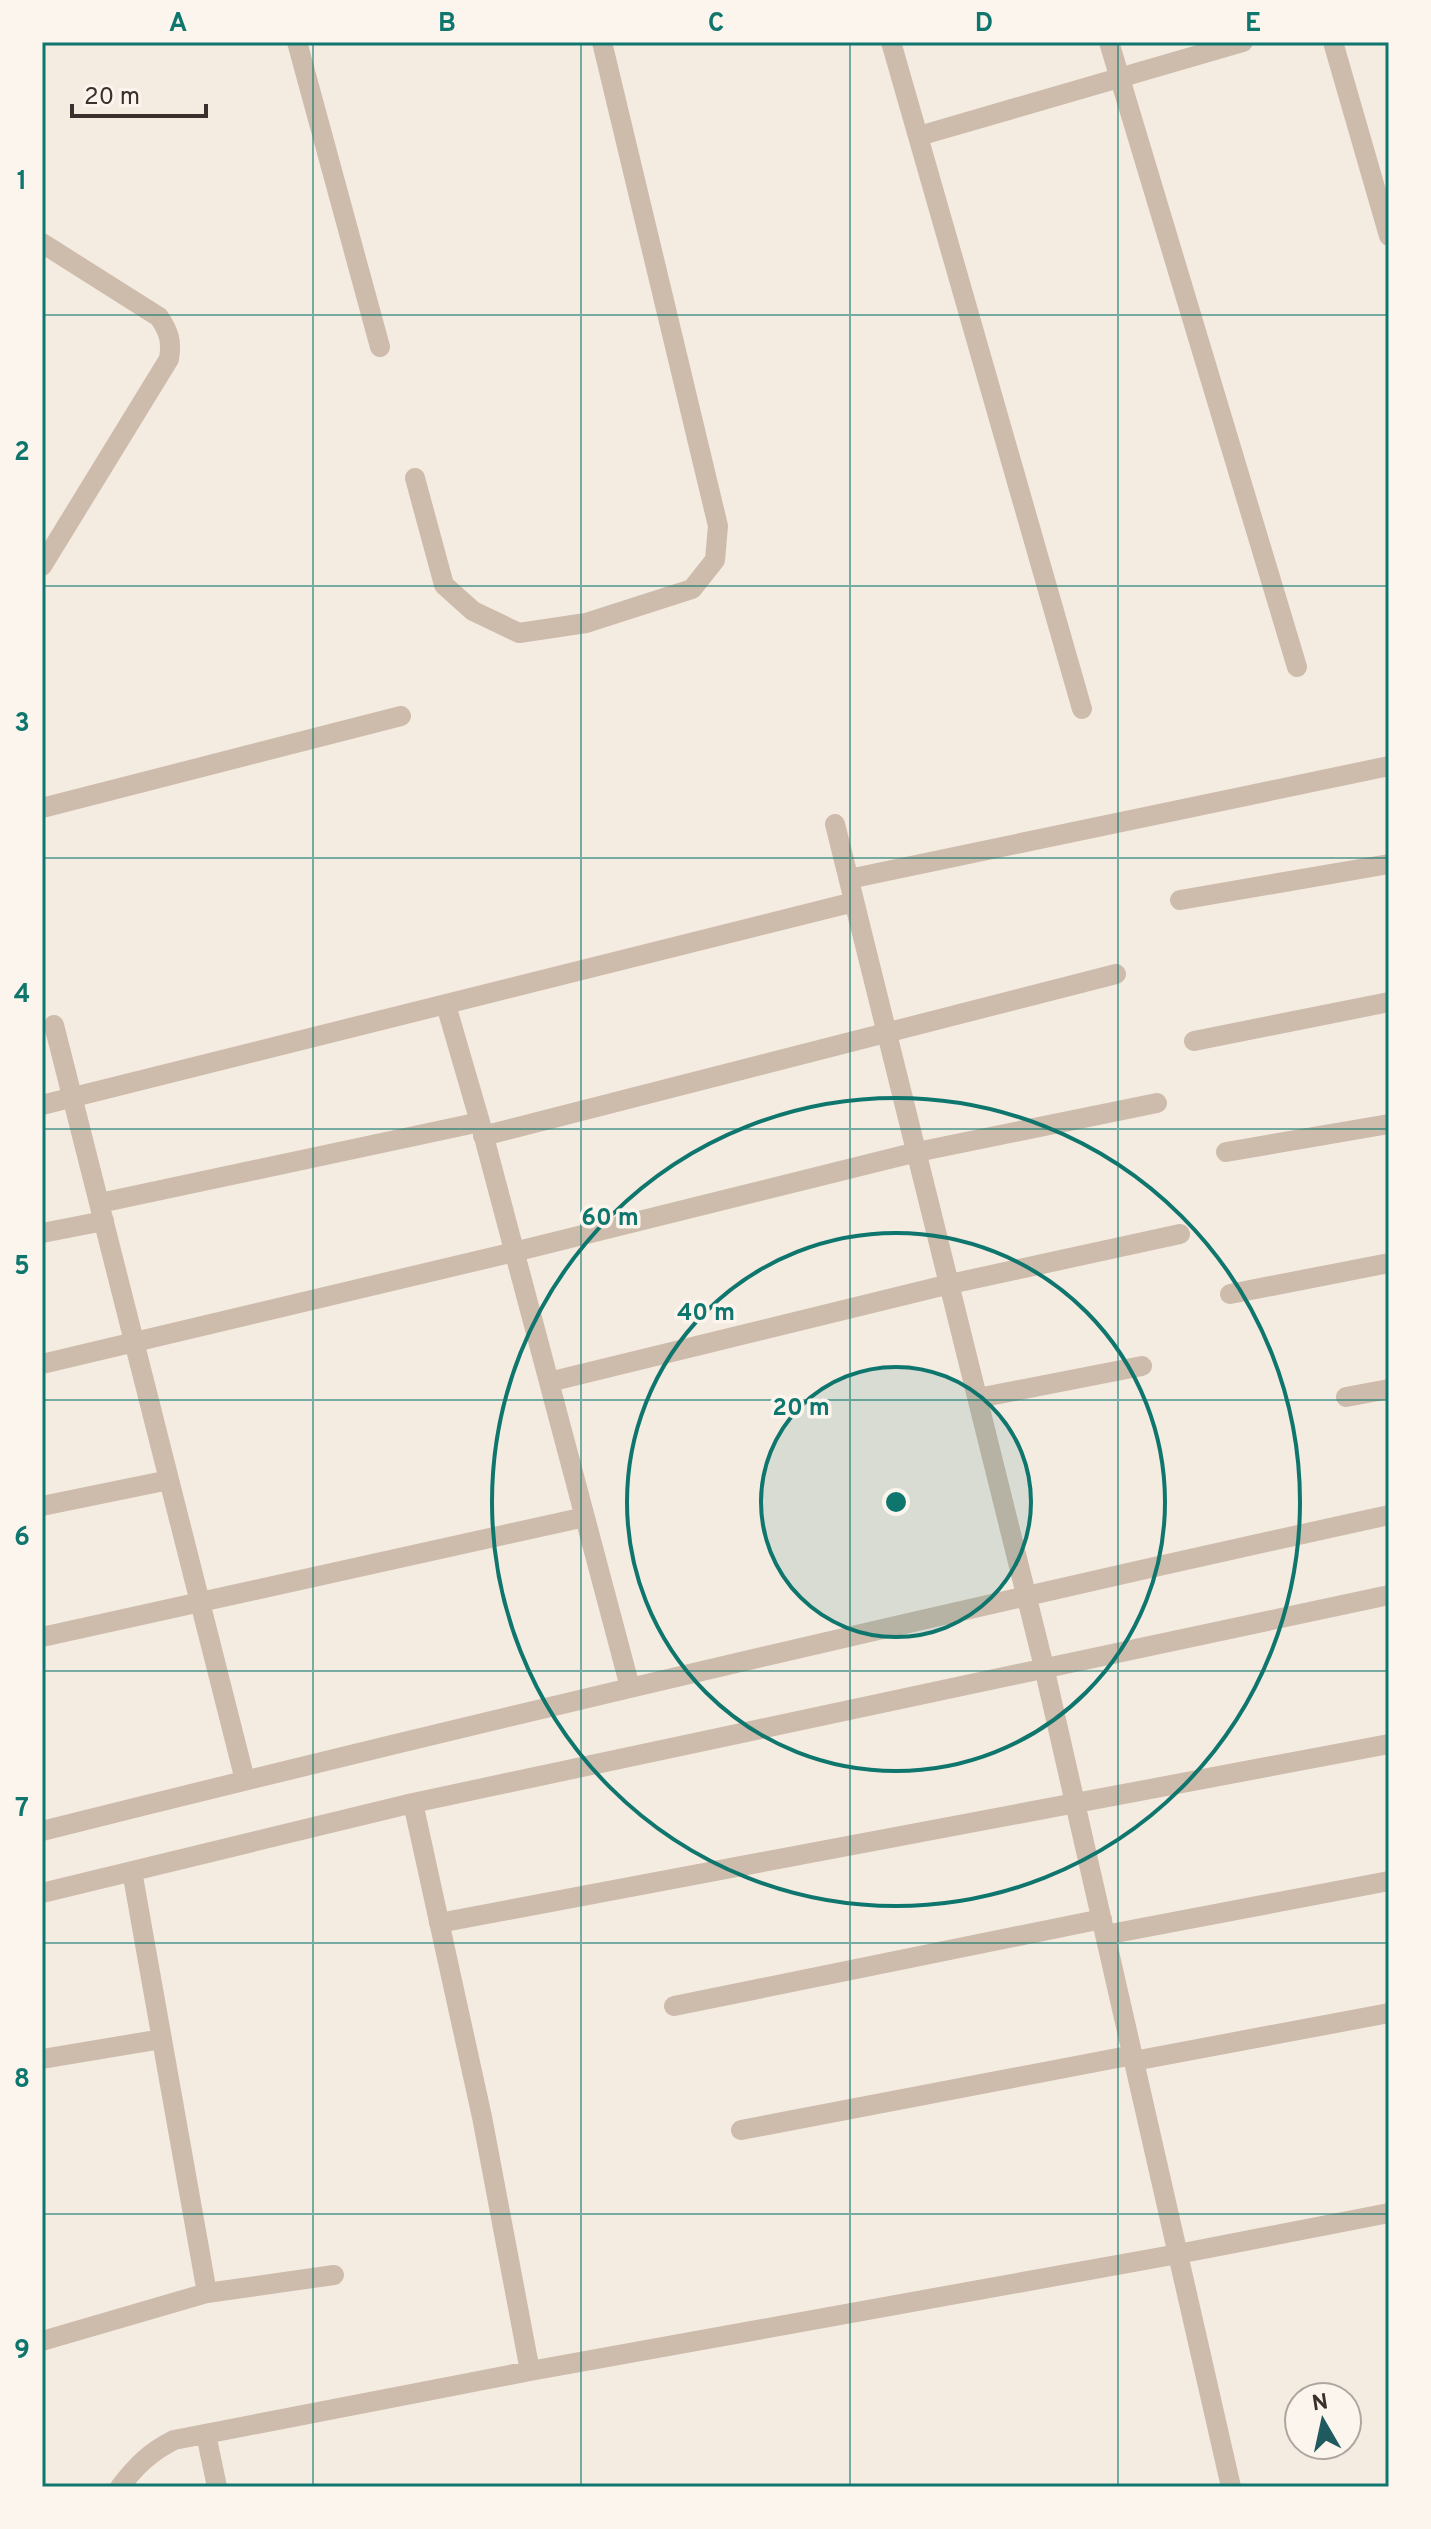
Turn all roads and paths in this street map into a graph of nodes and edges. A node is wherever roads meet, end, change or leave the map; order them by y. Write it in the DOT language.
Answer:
graph roads {
  1 [pos="297,42"];
  2 [pos="602,42"];
  3 [pos="891,42"];
  4 [pos="1109,42"];
  5 [pos="1243,42"];
  6 [pos="1333,42"];
  7 [pos="1119,77"];
  8 [pos="919,136"];
  9 [pos="1389,236"];
  10 [pos="42,243"];
  11 [pos="380,347"];
  12 [pos="415,478"];
  13 [pos="42,566"];
  14 [pos="1297,667"];
  15 [pos="1082,709"];
  16 [pos="401,716"];
  17 [pos="1389,766"];
  18 [pos="42,808"];
  19 [pos="835,824"];
  20 [pos="1389,864"];
  21 [pos="849,879"];
  22 [pos="1180,900"];
  23 [pos="854,902"];
  24 [pos="1116,974"];
  25 [pos="1389,1002"];
  26 [pos="446,1005"];
  27 [pos="54,1025"];
  28 [pos="887,1032"];
  29 [pos="1194,1041"];
  30 [pos="73,1099"];
  31 [pos="1157,1103"];
  32 [pos="42,1105"];
  33 [pos="1389,1124"];
  34 [pos="482,1129"];
  35 [pos="917,1152"];
  36 [pos="1226,1152"];
  37 [pos="102,1212"];
  38 [pos="42,1233"];
  39 [pos="1180,1234"];
  40 [pos="514,1252"];
  41 [pos="1389,1263"];
  42 [pos="950,1284"];
  43 [pos="1230,1294"];
  44 [pos="135,1343"];
  45 [pos="42,1364"];
  46 [pos="1142,1366"];
  47 [pos="549,1382"];
  48 [pos="1389,1389"];
  49 [pos="1346,1397"];
  50 [pos="978,1398"];
  51 [pos="169,1480"];
  52 [pos="42,1506"];
  53 [pos="1389,1515"];
  54 [pos="585,1517"];
  55 [pos="1026,1595"];
  56 [pos="1389,1595"];
  57 [pos="200,1602"];
  58 [pos="42,1637"];
  59 [pos="1044,1667"];
  60 [pos="630,1687"];
  61 [pos="1389,1744"];
  62 [pos="245,1780"];
  63 [pos="413,1803"];
  64 [pos="1076,1805"];
  65 [pos="42,1831"];
  66 [pos="132,1871"];
  67 [pos="1389,1881"];
  68 [pos="42,1893"];
  69 [pos="439,1923"];
  70 [pos="1104,1927"];
  71 [pos="674,2006"];
  72 [pos="1389,2013"];
  73 [pos="162,2039"];
  74 [pos="1134,2058"];
  75 [pos="42,2059"];
  76 [pos="741,2130"];
  77 [pos="1389,2213"];
  78 [pos="1178,2254"];
  79 [pos="334,2275"];
  80 [pos="207,2293"];
  81 [pos="42,2341"];
  82 [pos="530,2371"];
  83 [pos="206,2434"];
  84 [pos="120,2487"];
  85 [pos="217,2487"];
  86 [pos="1231,2487"];
  1 -- 11 [label="street"];
  2 -- 12 [label="street"];
  3 -- 8 [label="street"];
  4 -- 7 [label="street"];
  5 -- 7 [label="street"];
  6 -- 9 [label="street"];
  7 -- 8 [label="street"];
  7 -- 14 [label="street"];
  8 -- 15 [label="street"];
  10 -- 13 [label="street"];
  16 -- 18 [label="street"];
  17 -- 21 [label="street"];
  19 -- 21 [label="street"];
  20 -- 22 [label="street"];
  21 -- 23 [label="street"];
  23 -- 26 [label="street"];
  23 -- 28 [label="street"];
  24 -- 28 [label="street"];
  25 -- 29 [label="street"];
  26 -- 30 [label="street"];
  26 -- 34 [label="street"];
  27 -- 30 [label="street"];
  28 -- 34 [label="street"];
  28 -- 35 [label="street"];
  30 -- 32 [label="street"];
  30 -- 37 [label="street"];
  31 -- 35 [label="street"];
  33 -- 36 [label="street"];
  34 -- 37 [label="street"];
  34 -- 40 [label="street"];
  35 -- 40 [label="street"];
  35 -- 42 [label="street"];
  37 -- 38 [label="street"];
  37 -- 44 [label="street"];
  39 -- 42 [label="street"];
  40 -- 44 [label="street"];
  40 -- 47 [label="street"];
  41 -- 43 [label="street"];
  42 -- 47 [label="street"];
  42 -- 50 [label="street"];
  44 -- 45 [label="street"];
  44 -- 51 [label="street"];
  46 -- 50 [label="street"];
  47 -- 54 [label="street"];
  48 -- 49 [label="street"];
  50 -- 55 [label="street"];
  51 -- 52 [label="street"];
  51 -- 57 [label="street"];
  53 -- 55 [label="street"];
  54 -- 57 [label="street"];
  54 -- 60 [label="street"];
  55 -- 59 [label="street"];
  55 -- 60 [label="street"];
  56 -- 59 [label="street"];
  57 -- 58 [label="street"];
  57 -- 62 [label="street"];
  59 -- 63 [label="street"];
  59 -- 64 [label="street"];
  60 -- 62 [label="street"];
  61 -- 64 [label="street"];
  62 -- 65 [label="street"];
  63 -- 66 [label="street"];
  63 -- 69 [label="street"];
  64 -- 69 [label="street"];
  64 -- 70 [label="street"];
  66 -- 68 [label="street"];
  66 -- 73 [label="street"];
  67 -- 70 [label="street"];
  69 -- 82 [label="street"];
  70 -- 71 [label="street"];
  70 -- 74 [label="street"];
  72 -- 74 [label="street"];
  73 -- 75 [label="street"];
  73 -- 80 [label="street"];
  74 -- 76 [label="street"];
  74 -- 78 [label="street"];
  77 -- 78 [label="street"];
  78 -- 82 [label="street"];
  78 -- 86 [label="street"];
  79 -- 80 [label="street"];
  80 -- 81 [label="street"];
  82 -- 83 [label="street"];
  83 -- 84 [label="street"];
  83 -- 85 [label="street"];
}
